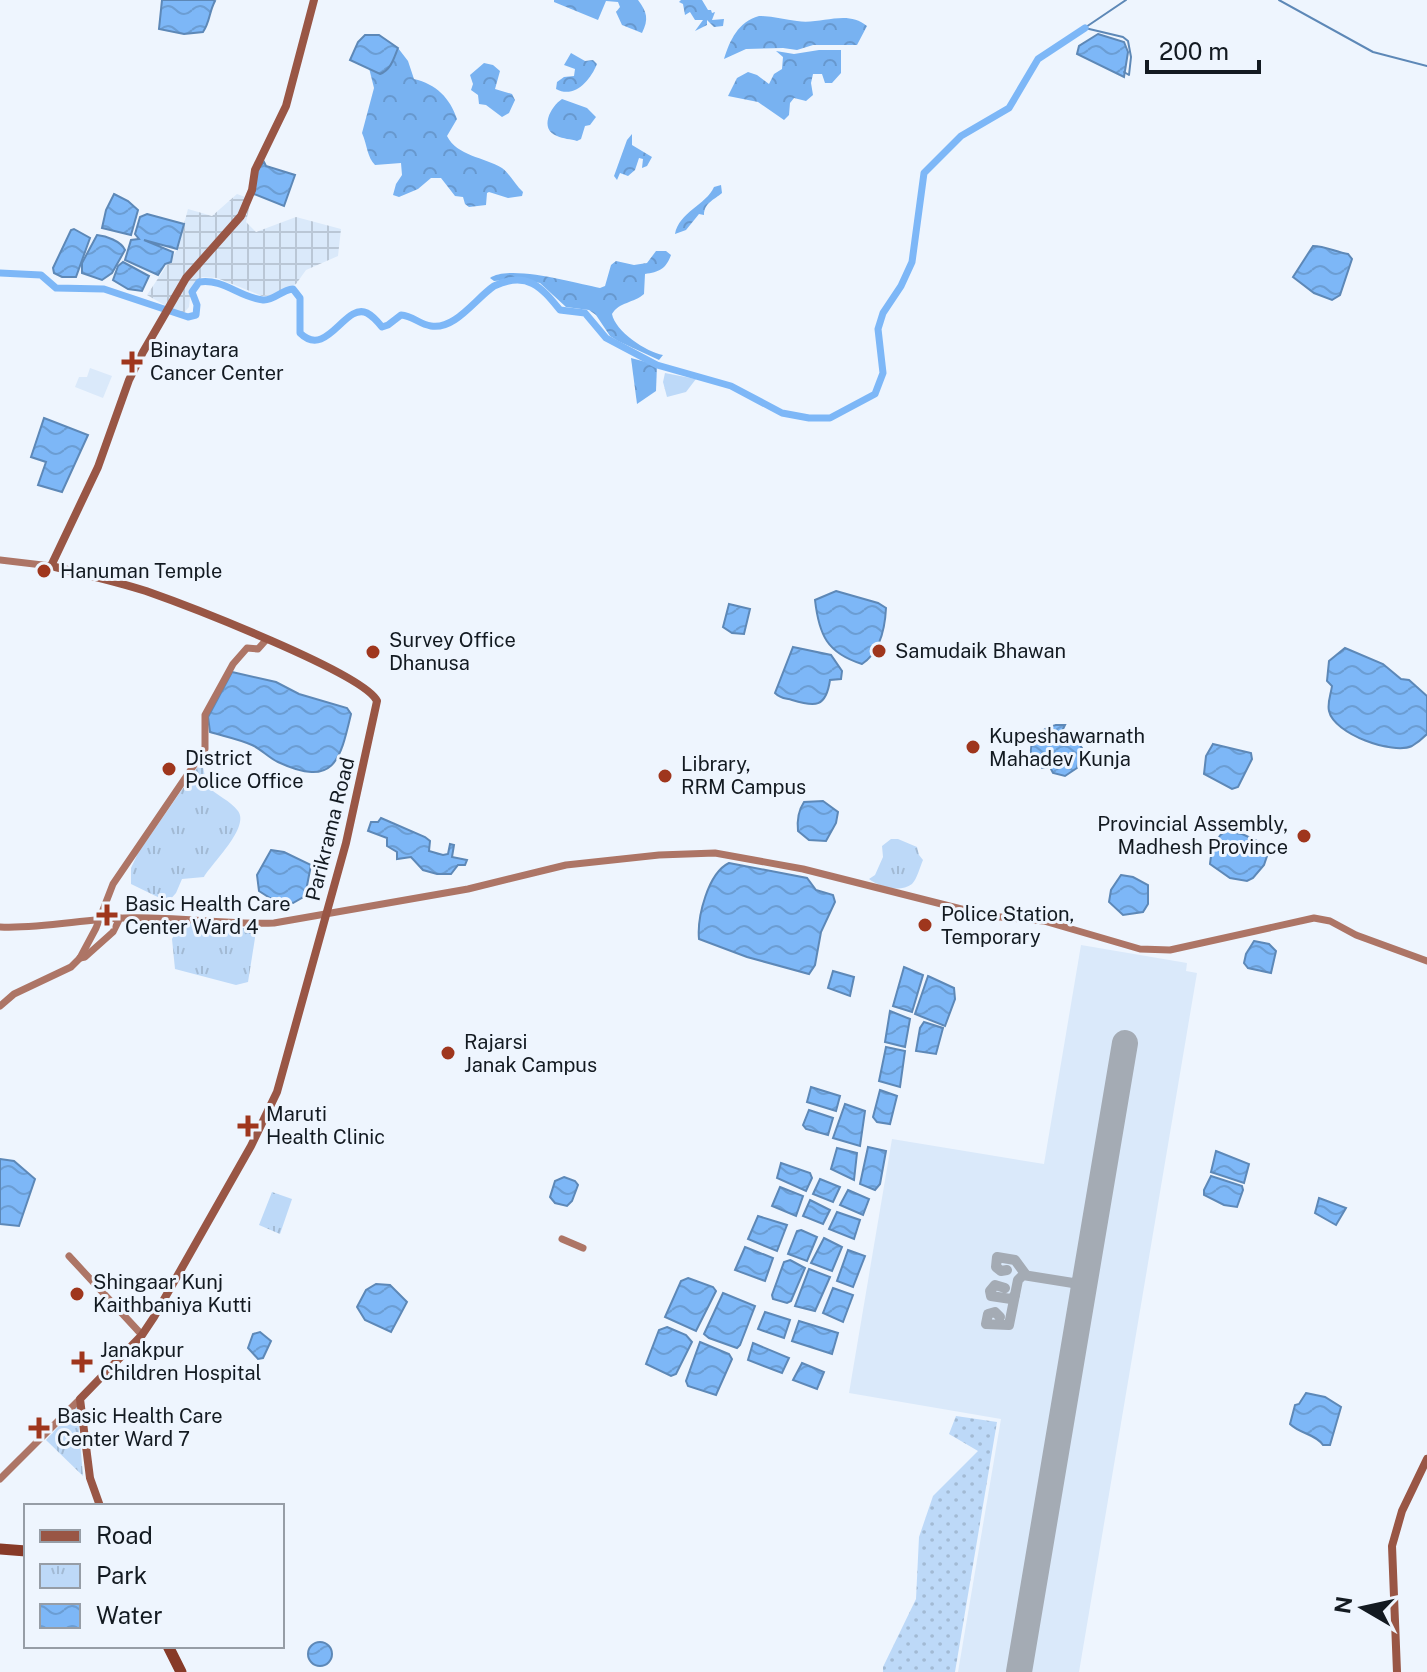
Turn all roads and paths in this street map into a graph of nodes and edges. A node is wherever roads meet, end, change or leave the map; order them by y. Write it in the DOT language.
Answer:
graph roads {
  1 [pos="314,0"];
  2 [pos="0,560"];
  3 [pos="51,566"];
  4 [pos="266,640"];
  5 [pos="326,915"];
  6 [pos="120,918"];
  7 [pos="98,921"];
  8 [pos="0,927"];
  9 [pos="80,958"];
  10 [pos="1427,961"];
  11 [pos="0,1006"];
  12 [pos="562,1239"];
  13 [pos="583,1248"];
  14 [pos="69,1256"];
  15 [pos="142,1335"];
  16 [pos="80,1399"];
  17 [pos="1427,1459"];
  18 [pos="0,1479"];
  19 [pos="99,1504"];
  20 [pos="0,1552"];
  21 [pos="24,1553"];
  22 [pos="163,1648"];
  23 [pos="169,1648"];
  24 [pos="174,1672"];
  25 [pos="181,1672"];
  26 [pos="1397,1672"];
  1 -- 3 [label="main road"];
  2 -- 3 [label="main road"];
  3 -- 4 [label="main road, Parikrama Road"];
  4 -- 5 [label="main road, Parikrama Road"];
  4 -- 7 [label="main road"];
  5 -- 6 [label="main road"];
  5 -- 10 [label="main road"];
  5 -- 15 [label="main road, Parikrama Road"];
  6 -- 7 [label="main road"];
  6 -- 9 [label="main road"];
  7 -- 8 [label="main road"];
  7 -- 9 [label="main road"];
  9 -- 11 [label="main road"];
  12 -- 13 [label="main road"];
  14 -- 15 [label="main road"];
  15 -- 16 [label="main road, Parikrama Road"];
  16 -- 18 [label="main road"];
  16 -- 19 [label="main road"];
  17 -- 26 [label="main road"];
  20 -- 21 [label="highway"];
  22 -- 24 [label="highway"];
  23 -- 25 [label="highway"];
}
